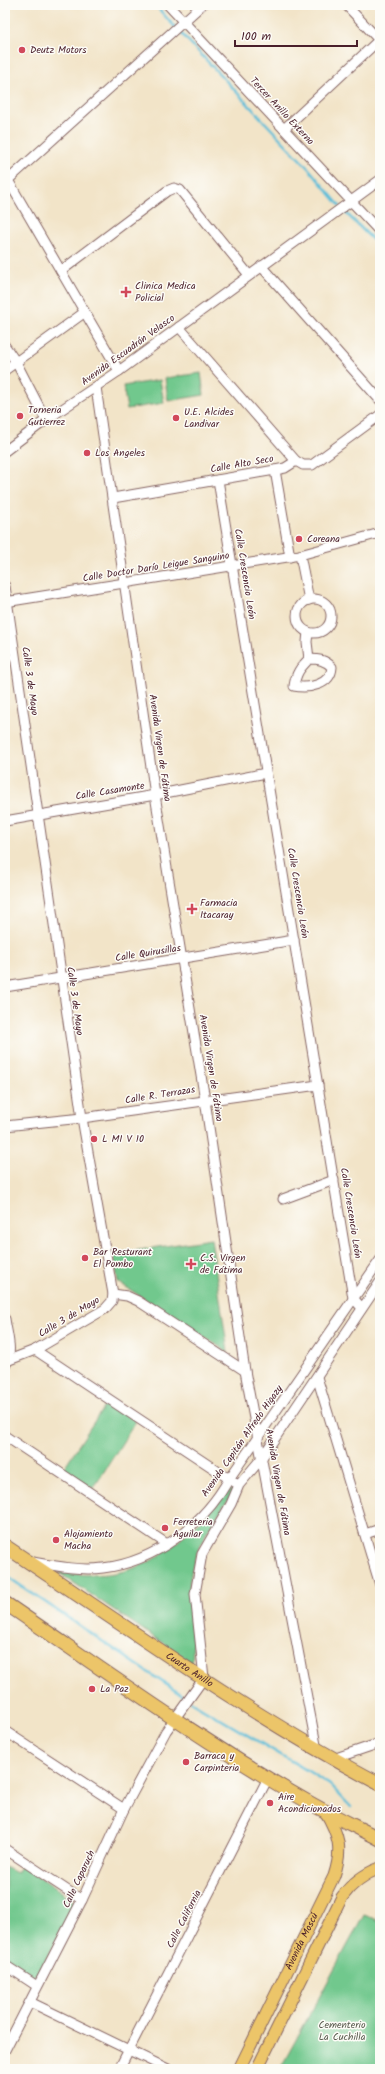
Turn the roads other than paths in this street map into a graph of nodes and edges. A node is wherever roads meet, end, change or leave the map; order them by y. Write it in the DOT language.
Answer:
graph roads {
  1 [pos="168,5"];
  2 [pos="202,5"];
  3 [pos="346,5"];
  4 [pos="182,22"];
  5 [pos="380,40"];
  6 [pos="284,129"];
  7 [pos="6,178"];
  8 [pos="380,180"];
  9 [pos="348,204"];
  10 [pos="380,232"];
  11 [pos="261,266"];
  12 [pos="61,271"];
  13 [pos="249,275"];
  14 [pos="85,312"];
  15 [pos="179,327"];
  16 [pos="5,346"];
  17 [pos="16,362"];
  18 [pos="5,370"];
  19 [pos="119,371"];
  20 [pos="96,387"];
  21 [pos="380,400"];
  22 [pos="380,415"];
  23 [pos="46,420"];
  24 [pos="5,451"];
  25 [pos="296,460"];
  26 [pos="275,470"];
  27 [pos="218,480"];
  28 [pos="113,498"];
  29 [pos="380,533"];
  30 [pos="300,555"];
  31 [pos="290,557"];
  32 [pos="233,566"];
  33 [pos="125,584"];
  34 [pos="5,586"];
  35 [pos="309,600"];
  36 [pos="6,601"];
  37 [pos="308,632"];
  38 [pos="309,659"];
  39 [pos="266,773"];
  40 [pos="155,795"];
  41 [pos="39,814"];
  42 [pos="5,820"];
  43 [pos="294,940"];
  44 [pos="182,958"];
  45 [pos="61,977"];
  46 [pos="5,987"];
  47 [pos="318,1085"];
  48 [pos="205,1100"];
  49 [pos="82,1118"];
  50 [pos="5,1126"];
  51 [pos="334,1180"];
  52 [pos="283,1199"];
  53 [pos="380,1260"];
  54 [pos="380,1282"];
  55 [pos="114,1294"];
  56 [pos="354,1298"];
  57 [pos="362,1308"];
  58 [pos="5,1319"];
  59 [pos="35,1350"];
  60 [pos="7,1363"];
  61 [pos="245,1371"];
  62 [pos="317,1378"];
  63 [pos="5,1436"];
  64 [pos="259,1438"];
  65 [pos="261,1459"];
  66 [pos="229,1479"];
  67 [pos="239,1485"];
  68 [pos="380,1529"];
  69 [pos="365,1534"];
  70 [pos="167,1544"];
  71 [pos="5,1546"];
  72 [pos="27,1561"];
  73 [pos="380,1585"];
  74 [pos="5,1603"];
  75 [pos="200,1683"];
  76 [pos="178,1714"];
  77 [pos="5,1731"];
  78 [pos="380,1742"];
  79 [pos="317,1750"];
  80 [pos="333,1759"];
  81 [pos="268,1778"];
  82 [pos="380,1784"];
  83 [pos="124,1809"];
  84 [pos="325,1811"];
  85 [pos="380,1839"];
  86 [pos="5,1849"];
  87 [pos="380,1868"];
  88 [pos="82,1900"];
  89 [pos="5,1965"];
  90 [pos="288,1971"];
  91 [pos="302,1977"];
  92 [pos="37,1986"];
  93 [pos="278,1990"];
  94 [pos="291,1997"];
  95 [pos="30,2002"];
  96 [pos="5,2050"];
  97 [pos="129,2050"];
  98 [pos="119,2069"];
  99 [pos="168,2069"];
  100 [pos="239,2069"];
  101 [pos="257,2069"];
  1 -- 4 [label="street, Tercer Anillo Externo"];
  2 -- 4 [label="street"];
  3 -- 5 [label="street"];
  4 -- 6 [label="street, Tercer Anillo Externo"];
  4 -- 7 [label="street"];
  5 -- 6 [label="street"];
  6 -- 9 [label="street, Tercer Anillo Externo"];
  7 -- 12 [label="street"];
  8 -- 9 [label="street, Avenida Escuadrón Velasco"];
  9 -- 10 [label="street, Tercer Anillo Externo"];
  9 -- 11 [label="street, Avenida Escuadrón Velasco"];
  11 -- 13 [label="street, Avenida Escuadrón Velasco"];
  11 -- 21 [label="street"];
  12 -- 13 [label="street"];
  12 -- 14 [label="street"];
  13 -- 15 [label="street, Avenida Escuadrón Velasco"];
  14 -- 17 [label="street"];
  14 -- 19 [label="street"];
  15 -- 19 [label="street, Avenida Escuadrón Velasco"];
  15 -- 25 [label="street"];
  16 -- 17 [label="street"];
  17 -- 18 [label="street"];
  17 -- 23 [label="street"];
  19 -- 20 [label="street, Avenida Escuadrón Velasco"];
  20 -- 23 [label="street, Avenida Escuadrón Velasco"];
  20 -- 28 [label="street, Avenida Virgen de Fátima"];
  22 -- 25 [label="street"];
  23 -- 24 [label="street, Avenida Escuadrón Velasco"];
  25 -- 26 [label="street, Calle Alto Seco"];
  26 -- 27 [label="street, Calle Alto Seco"];
  26 -- 31 [label="street"];
  27 -- 28 [label="street, Calle Alto Seco"];
  27 -- 32 [label="street, Calle Crescencio León"];
  28 -- 33 [label="street, Avenida Virgen de Fátima"];
  29 -- 30 [label="street, Calle Doctor Darío Leigue Sanguino"];
  30 -- 31 [label="street, Calle Doctor Darío Leigue Sanguino"];
  30 -- 35 [label="street"];
  31 -- 32 [label="street, Calle Doctor Darío Leigue Sanguino"];
  32 -- 33 [label="street, Calle Doctor Darío Leigue Sanguino"];
  32 -- 39 [label="street, Calle Crescencio León"];
  33 -- 36 [label="street, Calle Doctor Darío Leigue Sanguino"];
  33 -- 40 [label="street, Avenida Virgen de Fátima"];
  34 -- 36 [label="street, Calle 3 de Mayo"];
  35 -- 37 [label="street"];
  35 -- 37 [label="street"];
  36 -- 41 [label="street, Calle 3 de Mayo"];
  37 -- 38 [label="street"];
  39 -- 40 [label="street, Calle Casamonte"];
  39 -- 43 [label="street, Calle Crescencio León"];
  40 -- 41 [label="street, Calle Casamonte"];
  40 -- 44 [label="street, Avenida Virgen de Fátima"];
  41 -- 42 [label="street, Calle Casamonte"];
  41 -- 45 [label="street, Calle 3 de Mayo"];
  43 -- 44 [label="street, Calle Quirusillas"];
  43 -- 47 [label="street, Calle Crescencio León"];
  44 -- 45 [label="street, Calle Quirusillas"];
  44 -- 48 [label="street, Avenida Virgen de Fátima"];
  45 -- 46 [label="street, Calle Quirusillas"];
  45 -- 49 [label="street, Calle 3 de Mayo"];
  47 -- 48 [label="street, Calle R. Terrazas"];
  47 -- 51 [label="street, Calle Crescencio León"];
  48 -- 49 [label="street, Calle R. Terrazas"];
  48 -- 61 [label="street, Avenida Virgen de Fátima"];
  49 -- 50 [label="street, Calle R. Terrazas"];
  49 -- 55 [label="street, Calle 3 de Mayo"];
  51 -- 52 [label="street"];
  51 -- 56 [label="street, Calle Crescencio León"];
  53 -- 56 [label="street, Avenida Capitán Alfredo Higazy"];
  54 -- 57 [label="street"];
  55 -- 59 [label="street, Calle 3 de Mayo"];
  55 -- 61 [label="street"];
  56 -- 57 [label="street, Calle Crescencio León"];
  56 -- 64 [label="street, Avenida Capitán Alfredo Higazy"];
  57 -- 62 [label="street"];
  58 -- 60 [label="street"];
  59 -- 60 [label="street, Calle 3 de Mayo"];
  59 -- 66 [label="street"];
  61 -- 64 [label="street, Avenida Virgen de Fátima"];
  62 -- 65 [label="street"];
  62 -- 69 [label="street"];
  63 -- 70 [label="street"];
  64 -- 65 [label="street, Avenida Virgen de Fátima"];
  64 -- 66 [label="street, Avenida Capitán Alfredo Higazy"];
  65 -- 67 [label="street"];
  65 -- 79 [label="street, Avenida Virgen de Fátima"];
  66 -- 67 [label="street"];
  66 -- 70 [label="street, Avenida Capitán Alfredo Higazy"];
  67 -- 75 [label="street"];
  68 -- 69 [label="street"];
  69 -- 73 [label="street"];
  70 -- 72 [label="street, Avenida Capitán Alfredo Higazy"];
  71 -- 72 [label="highway, Cuarto Anillo"];
  72 -- 75 [label="highway, Cuarto Anillo"];
  74 -- 76 [label="highway"];
  75 -- 76 [label="street"];
  75 -- 79 [label="highway, Cuarto Anillo"];
  76 -- 81 [label="highway"];
  76 -- 83 [label="street, Calle Caparuch"];
  77 -- 83 [label="street"];
  78 -- 80 [label="street"];
  79 -- 80 [label="highway, Cuarto Anillo"];
  80 -- 82 [label="highway, Cuarto Anillo"];
  81 -- 84 [label="highway"];
  81 -- 97 [label="street, Calle California"];
  83 -- 88 [label="street, Calle Caparuch"];
  84 -- 85 [label="highway"];
  84 -- 90 [label="main road, Avenida Moscú"];
  86 -- 88 [label="street"];
  87 -- 91 [label="main road, Avenida Moscú"];
  88 -- 92 [label="street, Calle Caparuch"];
  89 -- 92 [label="street"];
  90 -- 91 [label="main road"];
  90 -- 93 [label="main road, Avenida Moscú"];
  91 -- 94 [label="main road, Avenida Moscú"];
  92 -- 95 [label="street, Calle Caparuch"];
  93 -- 94 [label="main road"];
  93 -- 100 [label="main road, Avenida Moscú"];
  94 -- 101 [label="main road, Avenida Moscú"];
  95 -- 96 [label="street, Calle Caparuch"];
  95 -- 97 [label="street"];
  97 -- 98 [label="street, Calle California"];
  97 -- 99 [label="street"];
}
